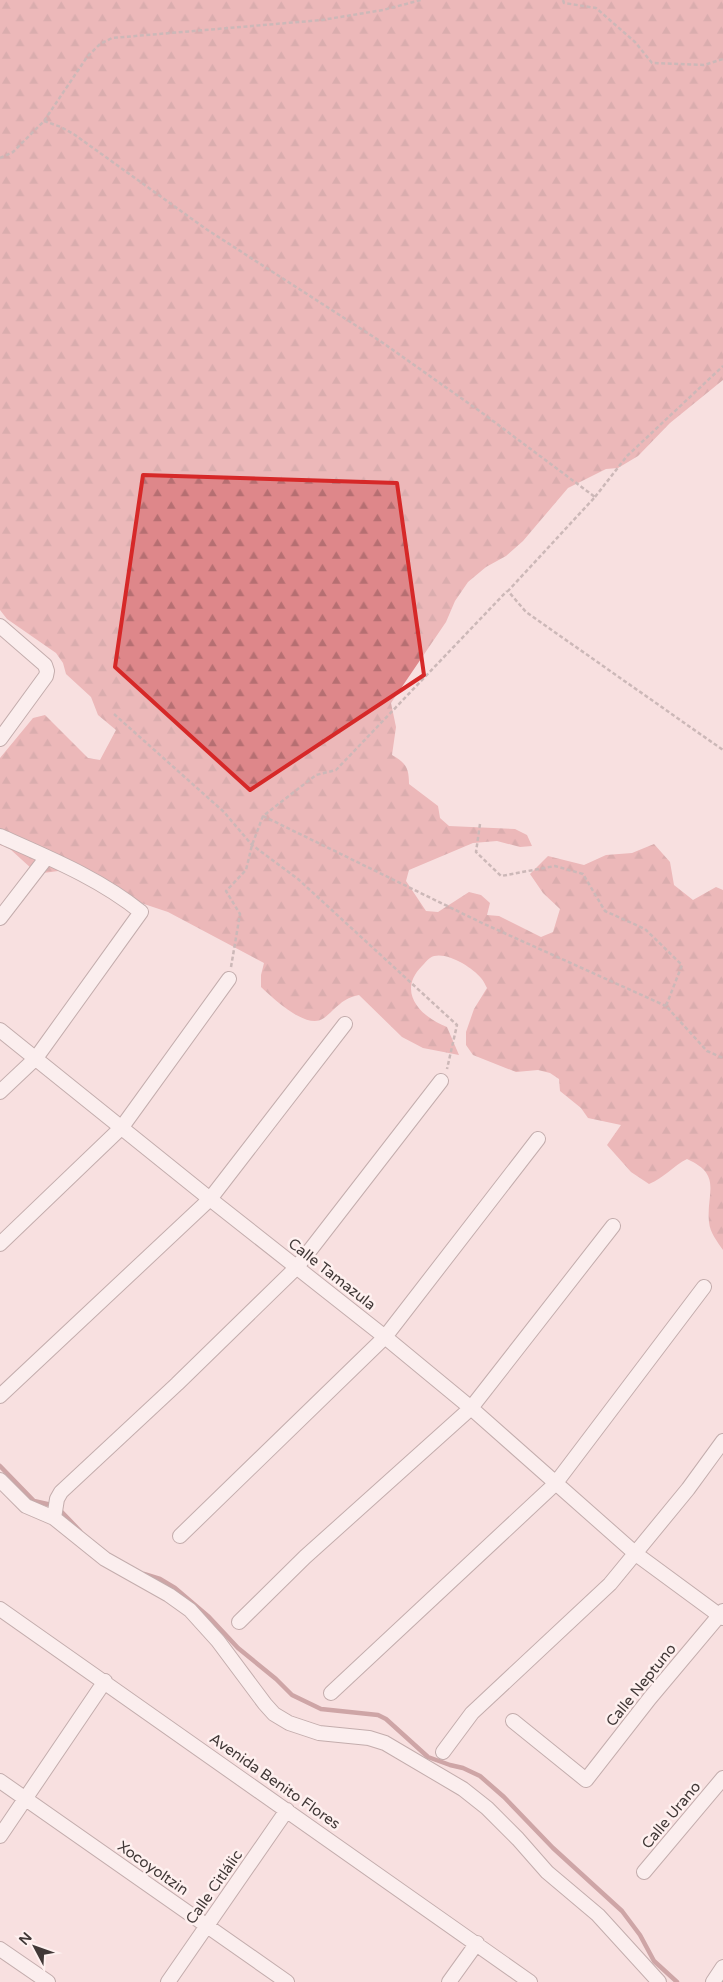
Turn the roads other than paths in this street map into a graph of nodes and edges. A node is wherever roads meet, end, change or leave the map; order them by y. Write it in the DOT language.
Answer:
graph roads {
  1 [pos="0,626"];
  2 [pos="2,731"];
  3 [pos="0,836"];
  4 [pos="47,857"];
  5 [pos="0,918"];
  6 [pos="229,979"];
  7 [pos="345,1024"];
  8 [pos="0,1030"];
  9 [pos="36,1058"];
  10 [pos="442,1081"];
  11 [pos="0,1092"];
  12 [pos="122,1127"];
  13 [pos="538,1139"];
  14 [pos="210,1199"];
  15 [pos="613,1226"];
  16 [pos="0,1244"];
  17 [pos="297,1267"];
  18 [pos="704,1288"];
  19 [pos="386,1337"];
  20 [pos="0,1396"];
  21 [pos="471,1408"];
  22 [pos="723,1441"];
  23 [pos="0,1480"];
  24 [pos="555,1484"];
  25 [pos="54,1518"];
  26 [pos="180,1536"];
  27 [pos="636,1554"];
  28 [pos="0,1609"];
  29 [pos="722,1615"];
  30 [pos="239,1622"];
  31 [pos="105,1681"];
  32 [pos="331,1693"];
  33 [pos="513,1721"];
  34 [pos="443,1752"];
  35 [pos="723,1778"];
  36 [pos="0,1781"];
  37 [pos="25,1799"];
  38 [pos="288,1810"];
  39 [pos="0,1836"];
  40 [pos="644,1872"];
  41 [pos="206,1926"];
  42 [pos="477,1943"];
  43 [pos="0,1949"];
  44 [pos="723,1967"];
  45 [pos="48,1982"];
  46 [pos="168,1982"];
  47 [pos="287,1982"];
  48 [pos="449,1982"];
  49 [pos="530,1982"];
  50 [pos="659,1982"];
  51 [pos="713,1982"];
  1 -- 2 [label="street"];
  3 -- 4 [label="street"];
  4 -- 5 [label="street"];
  4 -- 9 [label="street"];
  6 -- 12 [label="street"];
  7 -- 14 [label="street"];
  8 -- 9 [label="street, Calle Tamazula"];
  9 -- 11 [label="street"];
  9 -- 12 [label="street, Calle Tamazula"];
  10 -- 17 [label="street"];
  12 -- 14 [label="street, Calle Tamazula"];
  12 -- 16 [label="street"];
  13 -- 19 [label="street"];
  14 -- 17 [label="street, Calle Tamazula"];
  14 -- 20 [label="street"];
  15 -- 21 [label="street"];
  17 -- 19 [label="street, Calle Tamazula"];
  17 -- 25 [label="street"];
  18 -- 24 [label="street"];
  19 -- 21 [label="street, Calle Tamazula"];
  19 -- 26 [label="street"];
  21 -- 24 [label="street, Calle Tamazula"];
  21 -- 30 [label="street"];
  22 -- 27 [label="street"];
  23 -- 25 [label="street"];
  24 -- 27 [label="street, Calle Tamazula"];
  24 -- 32 [label="street"];
  25 -- 50 [label="street"];
  27 -- 29 [label="street, Calle Tamazula"];
  27 -- 34 [label="street"];
  28 -- 31 [label="street, Avenida Benito Flores"];
  29 -- 33 [label="street, Calle Neptuno"];
  31 -- 37 [label="street"];
  31 -- 38 [label="street, Avenida Benito Flores"];
  35 -- 40 [label="street, Calle Urano"];
  36 -- 37 [label="street, Xocoyoltzin"];
  37 -- 39 [label="street"];
  37 -- 41 [label="street, Xocoyoltzin"];
  38 -- 41 [label="street, Calle Citlálic"];
  38 -- 42 [label="street, Avenida Benito Flores"];
  41 -- 46 [label="street, Calle Citlálic"];
  41 -- 47 [label="street, Xocoyoltzin"];
  42 -- 48 [label="street"];
  42 -- 49 [label="street, Avenida Benito Flores"];
  43 -- 45 [label="street"];
  44 -- 51 [label="street"];
}
